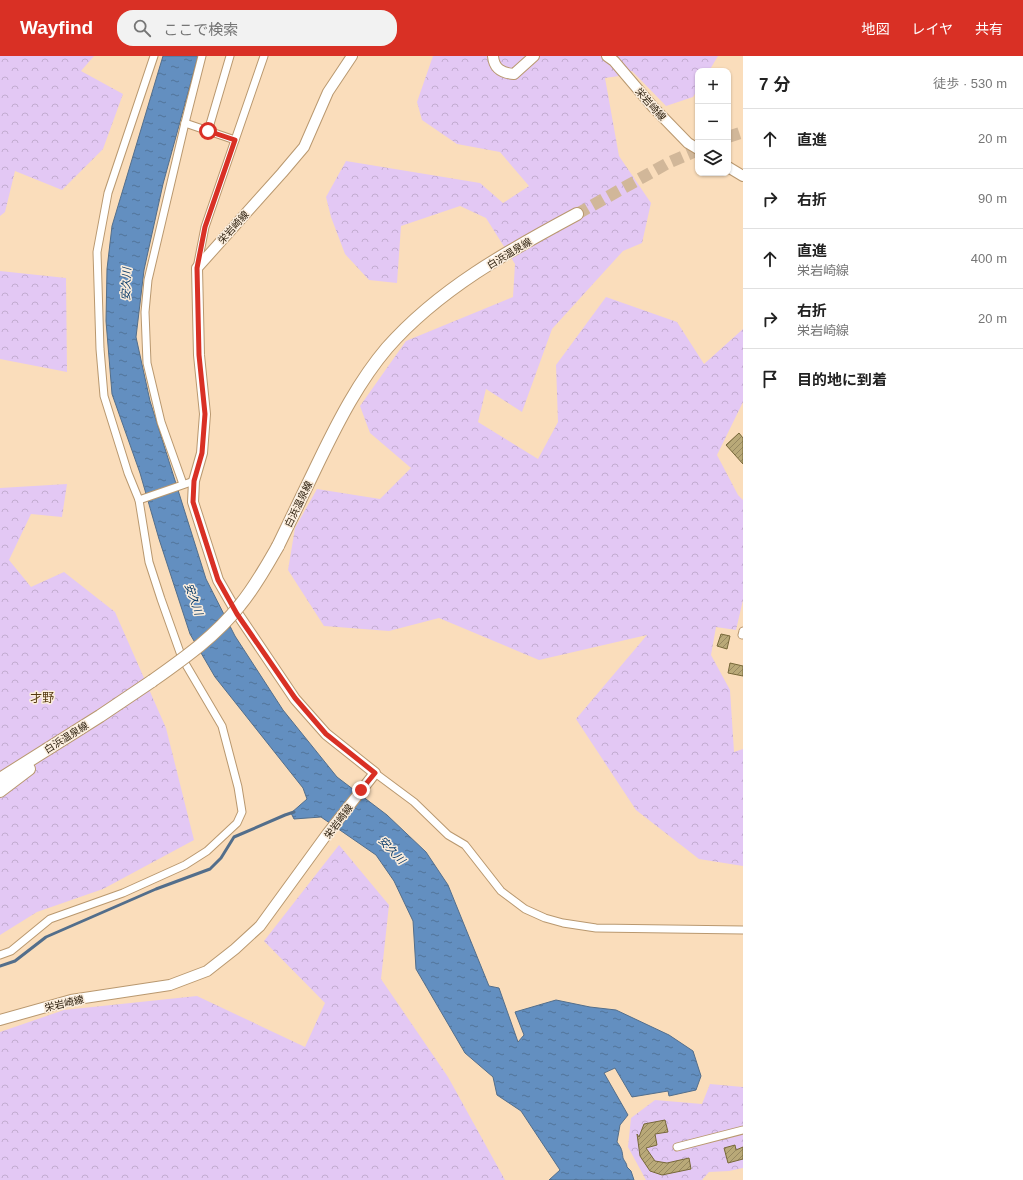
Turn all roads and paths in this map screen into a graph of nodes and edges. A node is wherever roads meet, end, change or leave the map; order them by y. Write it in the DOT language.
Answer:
graph roads {
  1 [pos="154,56"];
  2 [pos="202,56"];
  3 [pos="230,56"];
  4 [pos="264,56"];
  5 [pos="352,56"];
  6 [pos="493,56"];
  7 [pos="534,56"];
  8 [pos="607,56"];
  9 [pos="185,122"];
  10 [pos="208,131"];
  11 [pos="235,140"];
  12 [pos="695,147"];
  13 [pos="731,169"];
  14 [pos="743,176"];
  15 [pos="577,214"];
  16 [pos="197,268"];
  17 [pos="194,481"];
  18 [pos="183,484"];
  19 [pos="141,499"];
  20 [pos="100,716"];
  21 [pos="375,773"];
  22 [pos="0,777"];
  23 [pos="0,791"];
  24 [pos="743,930"];
  25 [pos="0,955"];
  26 [pos="0,1020"];
  27 [pos="743,1130"];
  28 [pos="677,1147"];
  1 -- 19 [label="street"];
  2 -- 9 [label="street"];
  3 -- 10 [label="street"];
  4 -- 11 [label="street"];
  5 -- 16 [label="main road, 栄岩崎線"];
  6 -- 7 [label="main road"];
  8 -- 12 [label="main road, 栄岩崎線"];
  9 -- 10 [label="street"];
  9 -- 18 [label="street"];
  10 -- 11 [label="street"];
  11 -- 16 [label="street"];
  13 -- 14 [label="main road"];
  15 -- 20 [label="main road, 白浜温泉線, bridge"];
  16 -- 17 [label="main road"];
  17 -- 18 [label="street"];
  17 -- 21 [label="main road"];
  18 -- 19 [label="street"];
  19 -- 25 [label="street"];
  20 -- 22 [label="main road, 白浜温泉線"];
  20 -- 23 [label="main road"];
  21 -- 24 [label="street"];
  21 -- 26 [label="main road, 栄岩崎線"];
  27 -- 28 [label="street"];
}
